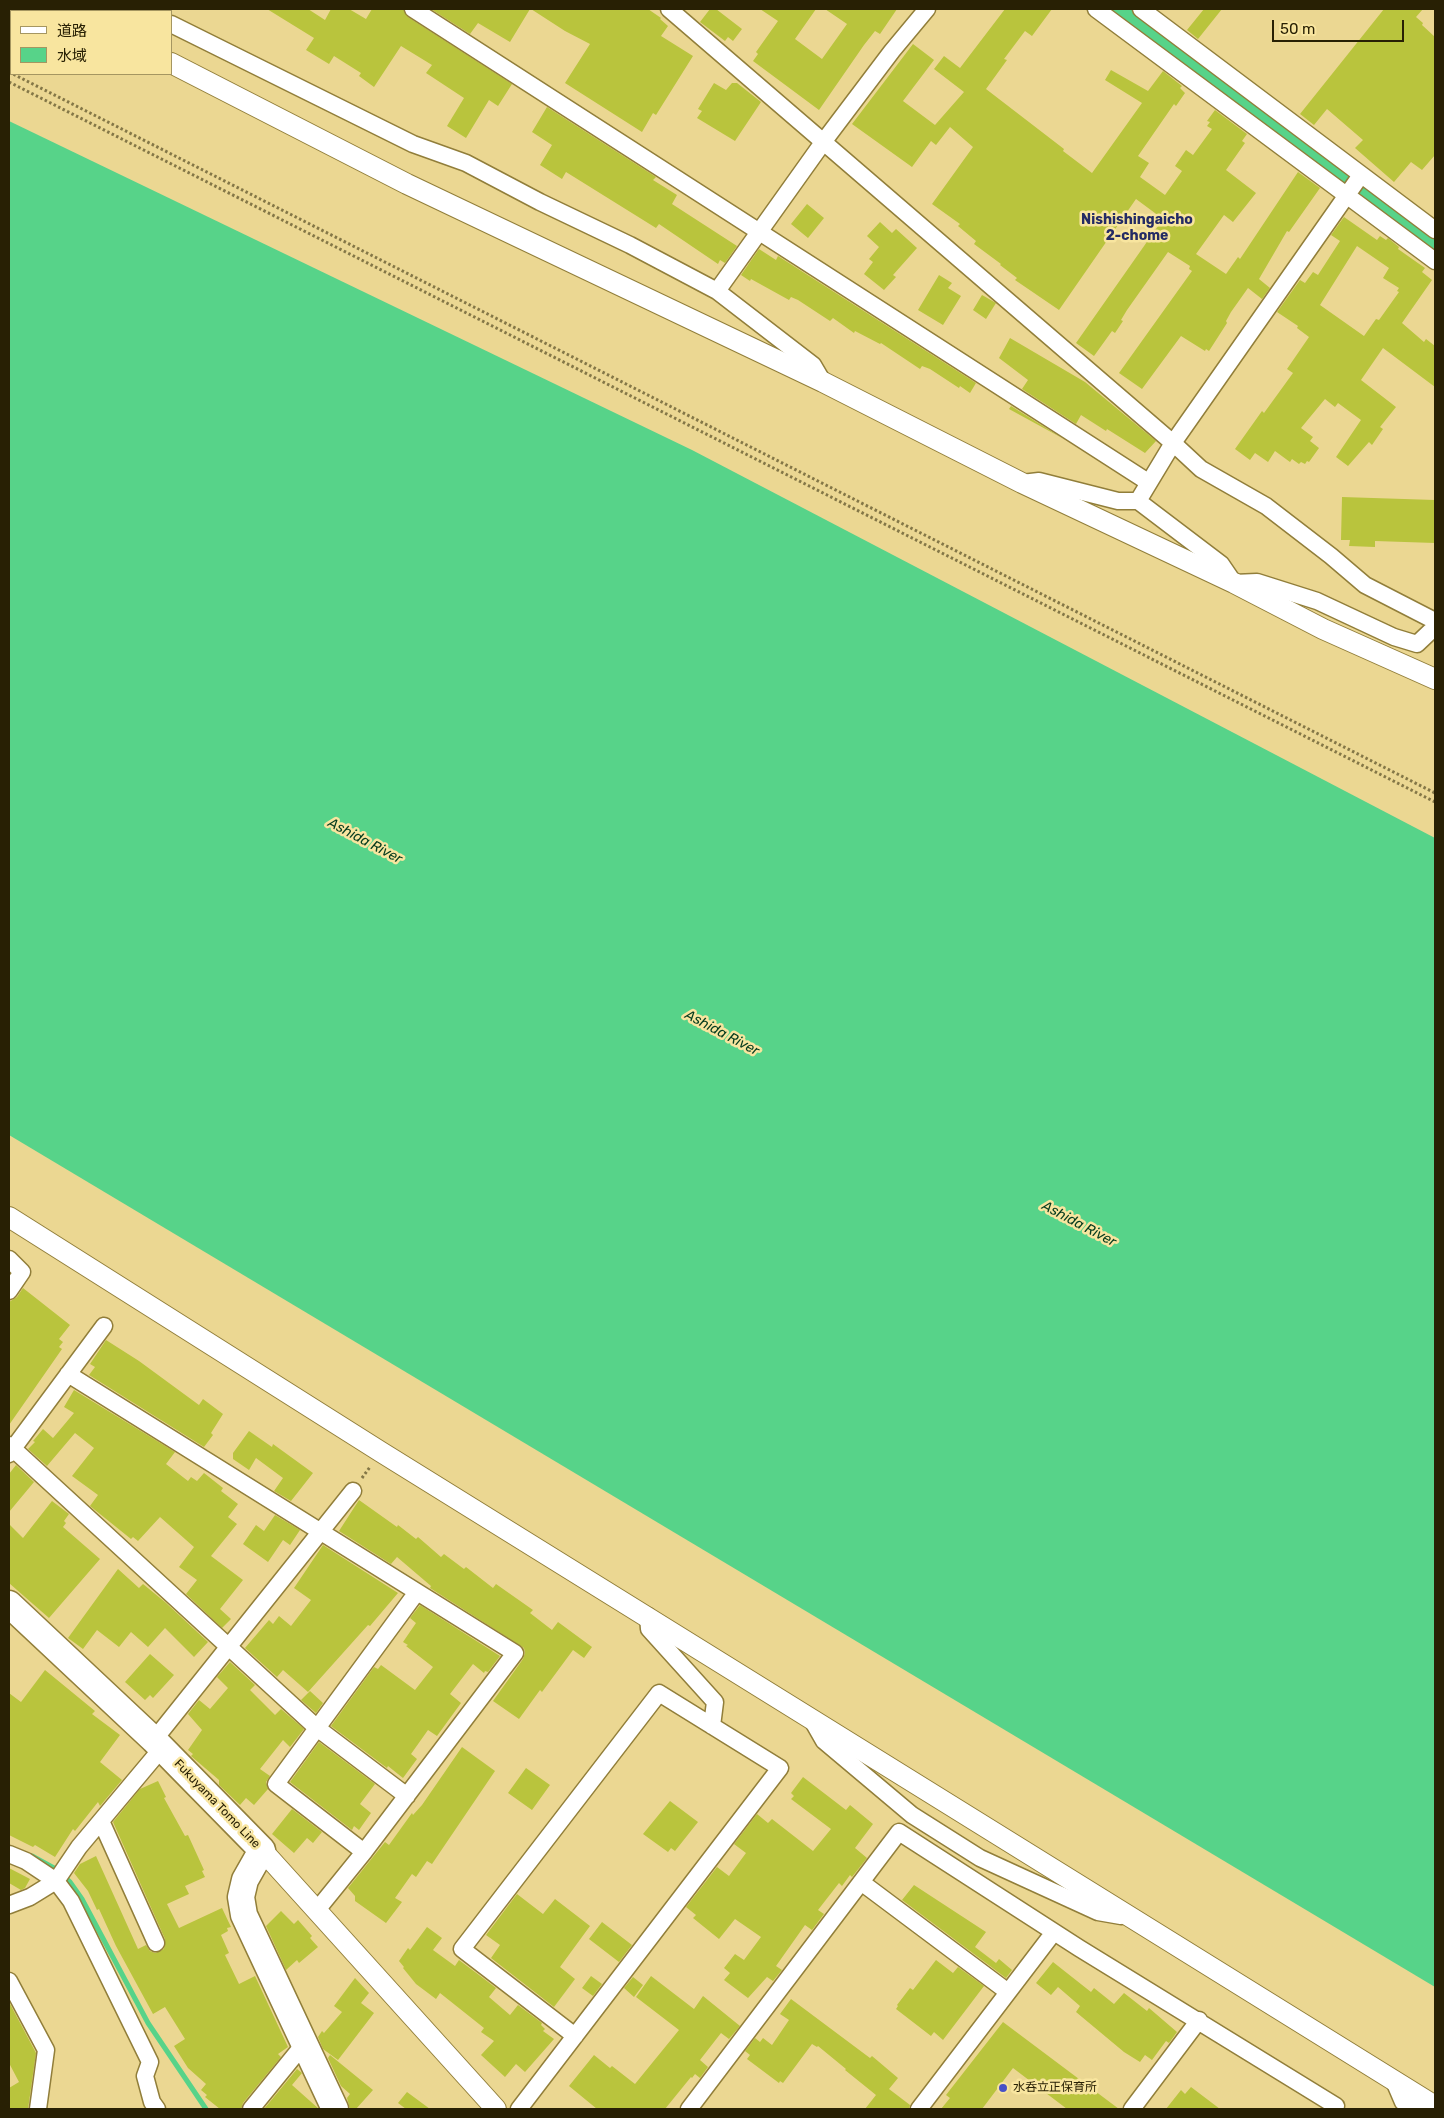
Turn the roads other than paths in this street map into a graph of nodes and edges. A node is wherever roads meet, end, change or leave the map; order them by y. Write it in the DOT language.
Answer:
graph roads {
  1 [pos="413,9"];
  2 [pos="669,9"];
  3 [pos="927,9"];
  4 [pos="1096,9"];
  5 [pos="1141,9"];
  6 [pos="172,24"];
  7 [pos="172,64"];
  8 [pos="824,141"];
  9 [pos="1354,185"];
  10 [pos="1435,230"];
  11 [pos="758,231"];
  12 [pos="1435,261"];
  13 [pos="717,291"];
  14 [pos="823,382"];
  15 [pos="1173,443"];
  16 [pos="1148,482"];
  17 [pos="1022,483"];
  18 [pos="1138,501"];
  19 [pos="1234,583"];
  20 [pos="1435,621"];
  21 [pos="1435,627"];
  22 [pos="1435,679"];
  23 [pos="9,1217"];
  24 [pos="9,1258"];
  25 [pos="9,1290"];
  26 [pos="104,1326"];
  27 [pos="68,1374"];
  28 [pos="10,1449"];
  29 [pos="354,1491"];
  30 [pos="322,1531"];
  31 [pos="417,1592"];
  32 [pos="9,1604"];
  33 [pos="648,1616"];
  34 [pos="229,1646"];
  35 [pos="811,1718"];
  36 [pos="712,1726"];
  37 [pos="317,1728"];
  38 [pos="158,1744"];
  39 [pos="407,1796"];
  40 [pos="912,1815"];
  41 [pos="101,1821"];
  42 [pos="899,1832"];
  43 [pos="262,1850"];
  44 [pos="364,1852"];
  45 [pos="9,1854"];
  46 [pos="59,1876"];
  47 [pos="861,1882"];
  48 [pos="9,1905"];
  49 [pos="317,1910"];
  50 [pos="1127,1915"];
  51 [pos="1054,1932"];
  52 [pos="156,1943"];
  53 [pos="9,1981"];
  54 [pos="1008,1992"];
  55 [pos="1199,2020"];
  56 [pos="575,2036"];
  57 [pos="304,2044"];
  58 [pos="1394,2081"];
  59 [pos="1435,2106"];
  60 [pos="38,2109"];
  61 [pos="157,2109"];
  62 [pos="251,2109"];
  63 [pos="335,2109"];
  64 [pos="496,2109"];
  65 [pos="519,2109"];
  66 [pos="689,2109"];
  67 [pos="919,2109"];
  68 [pos="1132,2109"];
  69 [pos="1334,2109"];
  70 [pos="1412,2109"];
  1 -- 11 [label="street"];
  2 -- 8 [label="street"];
  3 -- 8 [label="street"];
  4 -- 9 [label="street"];
  5 -- 9 [label="street"];
  6 -- 13 [label="street"];
  7 -- 14 [label="street"];
  8 -- 11 [label="street"];
  8 -- 15 [label="street"];
  9 -- 10 [label="street"];
  9 -- 12 [label="street"];
  9 -- 15 [label="street"];
  11 -- 13 [label="street"];
  11 -- 16 [label="street"];
  13 -- 14 [label="street"];
  14 -- 17 [label="street"];
  15 -- 16 [label="street"];
  15 -- 20 [label="street"];
  16 -- 18 [label="street"];
  17 -- 18 [label="street"];
  17 -- 19 [label="street"];
  18 -- 19 [label="street"];
  19 -- 21 [label="street"];
  19 -- 22 [label="street"];
  23 -- 33 [label="street"];
  24 -- 25 [label="street"];
  26 -- 27 [label="street"];
  27 -- 28 [label="street"];
  27 -- 30 [label="street"];
  28 -- 34 [label="street"];
  29 -- 30 [label="street"];
  30 -- 31 [label="street"];
  30 -- 34 [label="street"];
  31 -- 37 [label="street"];
  31 -- 39 [label="street"];
  32 -- 38 [label="main road, Fukuyama Tomo Line"];
  33 -- 35 [label="street"];
  33 -- 36 [label="street"];
  34 -- 37 [label="street"];
  34 -- 38 [label="street"];
  35 -- 40 [label="street"];
  35 -- 50 [label="street"];
  36 -- 56 [label="street"];
  36 -- 56 [label="street"];
  37 -- 39 [label="street"];
  37 -- 44 [label="street"];
  38 -- 41 [label="street"];
  38 -- 43 [label="main road, Fukuyama Tomo Line"];
  39 -- 44 [label="street"];
  40 -- 42 [label="street"];
  40 -- 50 [label="street"];
  41 -- 46 [label="street"];
  41 -- 52 [label="street"];
  42 -- 47 [label="street"];
  42 -- 51 [label="street"];
  43 -- 49 [label="street"];
  43 -- 57 [label="main road, Fukuyama Tomo Line"];
  44 -- 49 [label="street"];
  45 -- 46 [label="street"];
  46 -- 48 [label="street"];
  46 -- 61 [label="street"];
  47 -- 54 [label="street"];
  47 -- 66 [label="street"];
  49 -- 64 [label="street"];
  50 -- 58 [label="street"];
  51 -- 54 [label="street"];
  51 -- 55 [label="street"];
  53 -- 60 [label="street"];
  54 -- 67 [label="street"];
  55 -- 68 [label="street"];
  55 -- 69 [label="street"];
  56 -- 65 [label="street"];
  57 -- 62 [label="street"];
  57 -- 63 [label="main road, Fukuyama Tomo Line"];
  58 -- 59 [label="street"];
  58 -- 70 [label="street"];
}
